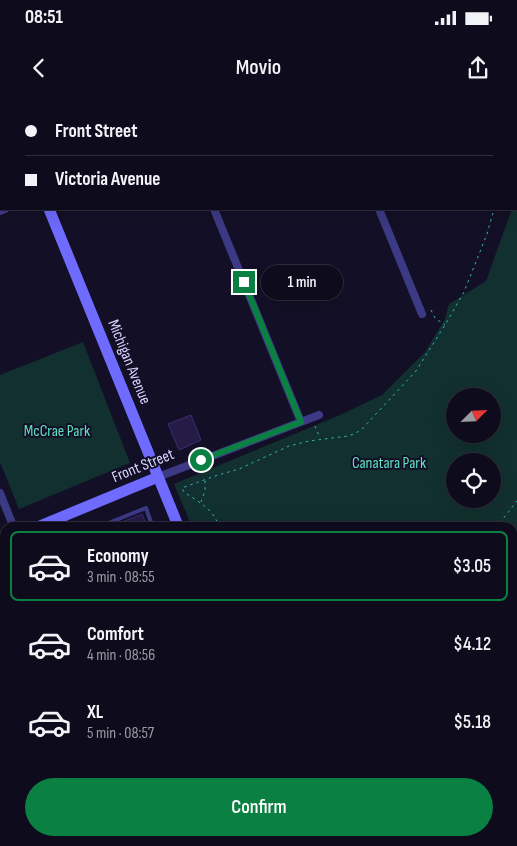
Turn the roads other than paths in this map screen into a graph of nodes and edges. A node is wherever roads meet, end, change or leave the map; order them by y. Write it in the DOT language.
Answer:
graph roads {
  1 [pos="49,210"];
  2 [pos="214,210"];
  3 [pos="379,210"];
  4 [pos="422,314"];
  5 [pos="319,415"];
  6 [pos="301,422"];
  7 [pos="158,476"];
  8 [pos="0,493"];
  9 [pos="12,522"];
  10 [pos="49,522"];
  11 [pos="111,522"];
  12 [pos="152,522"];
  13 [pos="177,522"];
  1 -- 7 [label="street, Michigan Avenue"];
  2 -- 6 [label="street"];
  3 -- 4 [label="street"];
  5 -- 6 [label="street, Front Street"];
  6 -- 7 [label="street, Front Street"];
  7 -- 10 [label="street, Front Street"];
  7 -- 13 [label="street, Michigan Avenue"];
  8 -- 9 [label="street"];
  11 -- 12 [label="lane"];
}
